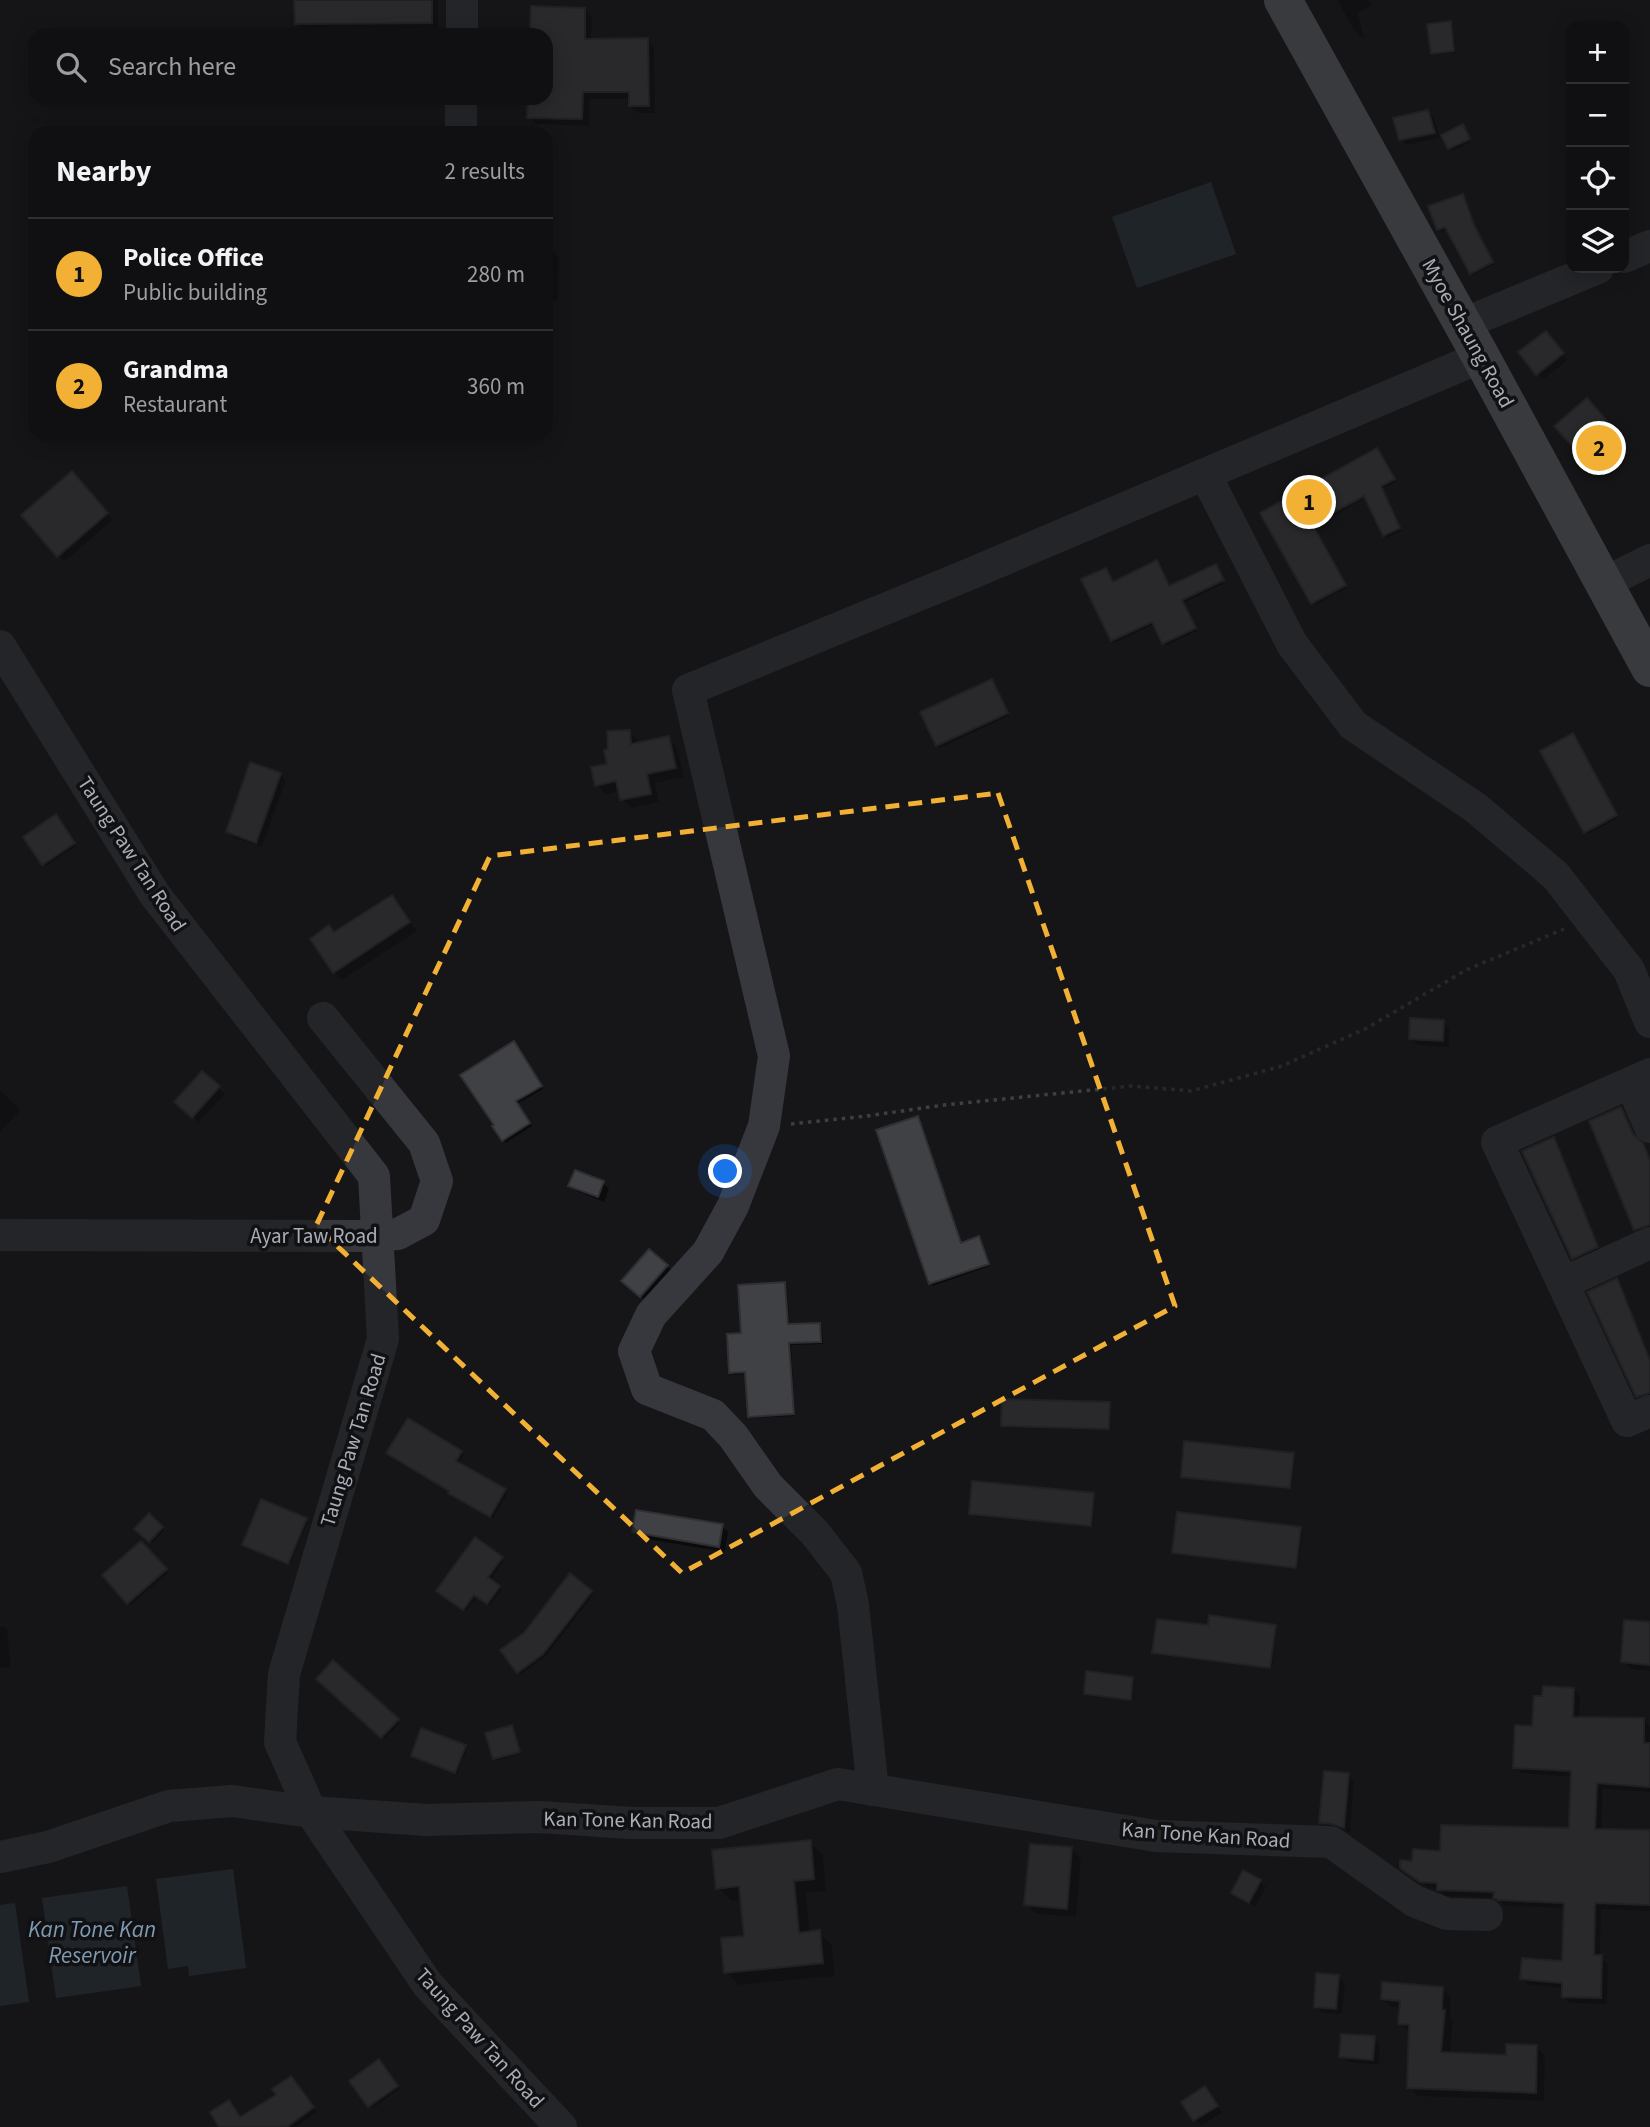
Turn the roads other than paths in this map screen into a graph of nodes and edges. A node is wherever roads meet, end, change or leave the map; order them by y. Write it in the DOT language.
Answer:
graph roads {
  1 [pos="462,0"];
  2 [pos="1283,0"];
  3 [pos="462,28"];
  4 [pos="461,105"];
  5 [pos="461,126"];
  6 [pos="1650,246"];
  7 [pos="1629,255"];
  8 [pos="1586,273"];
  9 [pos="1463,324"];
  10 [pos="1481,357"];
  11 [pos="1205,474"];
  12 [pos="1650,560"];
  13 [pos="1604,583"];
  14 [pos="0,646"];
  15 [pos="1650,668"];
  16 [pos="323,1018"];
  17 [pos="1650,1022"];
  18 [pos="1641,1079"];
  19 [pos="1650,1127"];
  20 [pos="0,1235"];
  21 [pos="377,1236"];
  22 [pos="1650,1242"];
  23 [pos="1563,1283"];
  24 [pos="1650,1411"];
  25 [pos="873,1790"];
  26 [pos="311,1812"];
  27 [pos="0,1857"];
  28 [pos="1486,1915"];
  29 [pos="561,2127"];
  1 -- 3 [label="street"];
  2 -- 9 [label="highway, Myoe Shaung Road"];
  4 -- 5 [label="street"];
  6 -- 7 [label="street"];
  8 -- 9 [label="street"];
  9 -- 10 [label="highway, Myoe Shaung Road"];
  10 -- 11 [label="street"];
  10 -- 13 [label="highway, Myoe Shaung Road"];
  11 -- 17 [label="street"];
  11 -- 25 [label="street"];
  12 -- 13 [label="street"];
  13 -- 15 [label="highway, Myoe Shaung Road"];
  14 -- 21 [label="street, Taung Paw Tan Road"];
  16 -- 21 [label="street, Ayar Taw Road"];
  18 -- 19 [label="street"];
  18 -- 23 [label="street"];
  20 -- 21 [label="street, Ayar Taw Road"];
  21 -- 26 [label="street, Taung Paw Tan Road"];
  22 -- 23 [label="street"];
  23 -- 24 [label="street"];
  25 -- 26 [label="street, Kan Tone Kan Road"];
  25 -- 28 [label="street, Kan Tone Kan Road"];
  26 -- 27 [label="street, Kan Tone Kan Road"];
  26 -- 29 [label="street, Taung Paw Tan Road"];
}
